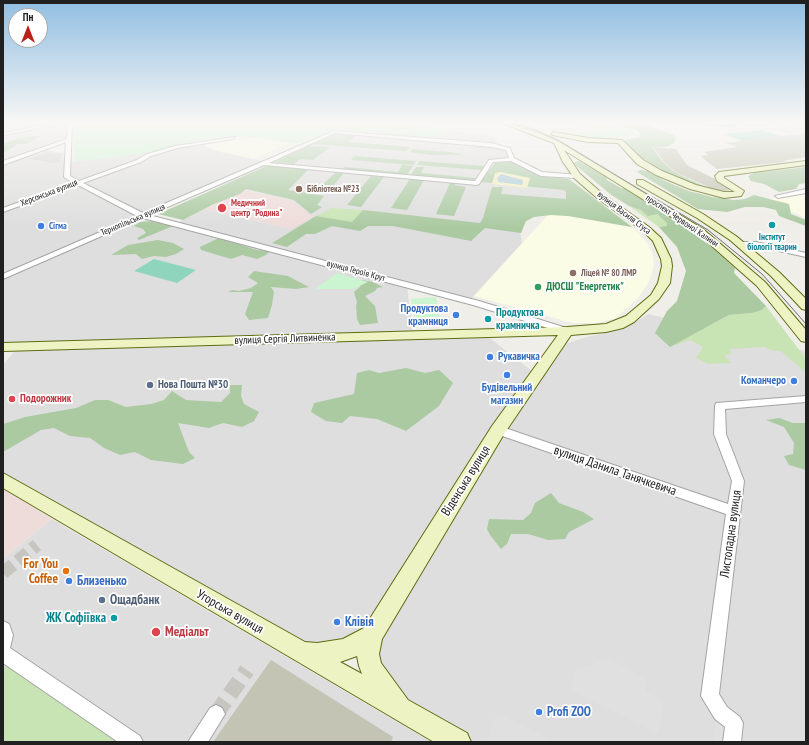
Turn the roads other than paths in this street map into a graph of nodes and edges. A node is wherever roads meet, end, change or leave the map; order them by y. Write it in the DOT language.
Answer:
graph roads {
  1 [pos="18,158"];
  2 [pos="67,158"];
  3 [pos="145,158"];
  4 [pos="278,158"];
  5 [pos="565,158"];
  6 [pos="582,158"];
  7 [pos="636,158"];
  8 [pos="512,159"];
  9 [pos="587,161"];
  10 [pos="567,162"];
  11 [pos="3,163"];
  12 [pos="806,163"];
  13 [pos="264,164"];
  14 [pos="622,172"];
  15 [pos="608,174"];
  16 [pos="577,176"];
  17 [pos="634,178"];
  18 [pos="76,183"];
  19 [pos="806,191"];
  20 [pos="778,196"];
  21 [pos="3,210"];
  22 [pos="143,216"];
  23 [pos="740,244"];
  24 [pos="806,255"];
  25 [pos="3,277"];
  26 [pos="806,306"];
  27 [pos="567,331"];
  28 [pos="806,338"];
  29 [pos="3,347"];
  30 [pos="806,399"];
  31 [pos="498,430"];
  32 [pos="3,480"];
  33 [pos="733,511"];
  34 [pos="3,629"];
  35 [pos="372,636"];
  36 [pos="3,646"];
  37 [pos="3,653"];
  38 [pos="303,653"];
  39 [pos="406,713"];
  40 [pos="216,714"];
  41 [pos="134,742"];
  42 [pos="197,742"];
  43 [pos="458,742"];
  44 [pos="732,742"];
  1 -- 11 [label="street"];
  2 -- 18 [label="street"];
  3 -- 18 [label="street, Херсонська вулиця"];
  4 -- 13 [label="street, Тернопільська вулиця"];
  5 -- 10 [label="street, вулиця Василя Стуса"];
  6 -- 9 [label="street, проспект Червоної Калини"];
  7 -- 12 [label="street"];
  8 -- 13 [label="street, Тернопільська вулиця"];
  8 -- 16 [label="street, Тернопільська вулиця"];
  9 -- 10 [label="street"];
  9 -- 15 [label="street, проспект Червоної Калини"];
  10 -- 16 [label="street, вулиця Василя Стуса"];
  13 -- 22 [label="street, Тернопільська вулиця"];
  14 -- 15 [label="street"];
  15 -- 28 [label="street, проспект Червоної Калини"];
  16 -- 27 [label="street, вулиця Василя Стуса"];
  17 -- 23 [label="street, проспект Червоної Калини"];
  18 -- 21 [label="street, Херсонська вулиця"];
  18 -- 22 [label="street, вулиця Героїв Крут"];
  19 -- 20 [label="street"];
  22 -- 25 [label="street, Тернопільська вулиця"];
  22 -- 27 [label="street, вулиця Героїв Крут"];
  23 -- 24 [label="street"];
  23 -- 26 [label="street, проспект Червоної Калини"];
  27 -- 29 [label="street, вулиця Сергія Литвиненка"];
  27 -- 31 [label="street, Віденська вулиця"];
  30 -- 33 [label="street, Листопадна вулиця"];
  31 -- 33 [label="street, вулиця Данила Танячкевича"];
  31 -- 35 [label="street, Віденська вулиця"];
  32 -- 38 [label="street, Угорська вулиця"];
  33 -- 44 [label="street, Листопадна вулиця"];
  34 -- 36 [label="street"];
  35 -- 38 [label="street, Віденська вулиця"];
  35 -- 39 [label="street, Віденська вулиця"];
  37 -- 41 [label="street"];
  38 -- 39 [label="street, Угорська вулиця"];
  39 -- 43 [label="street, Угорська вулиця"];
  40 -- 42 [label="street"];
}
